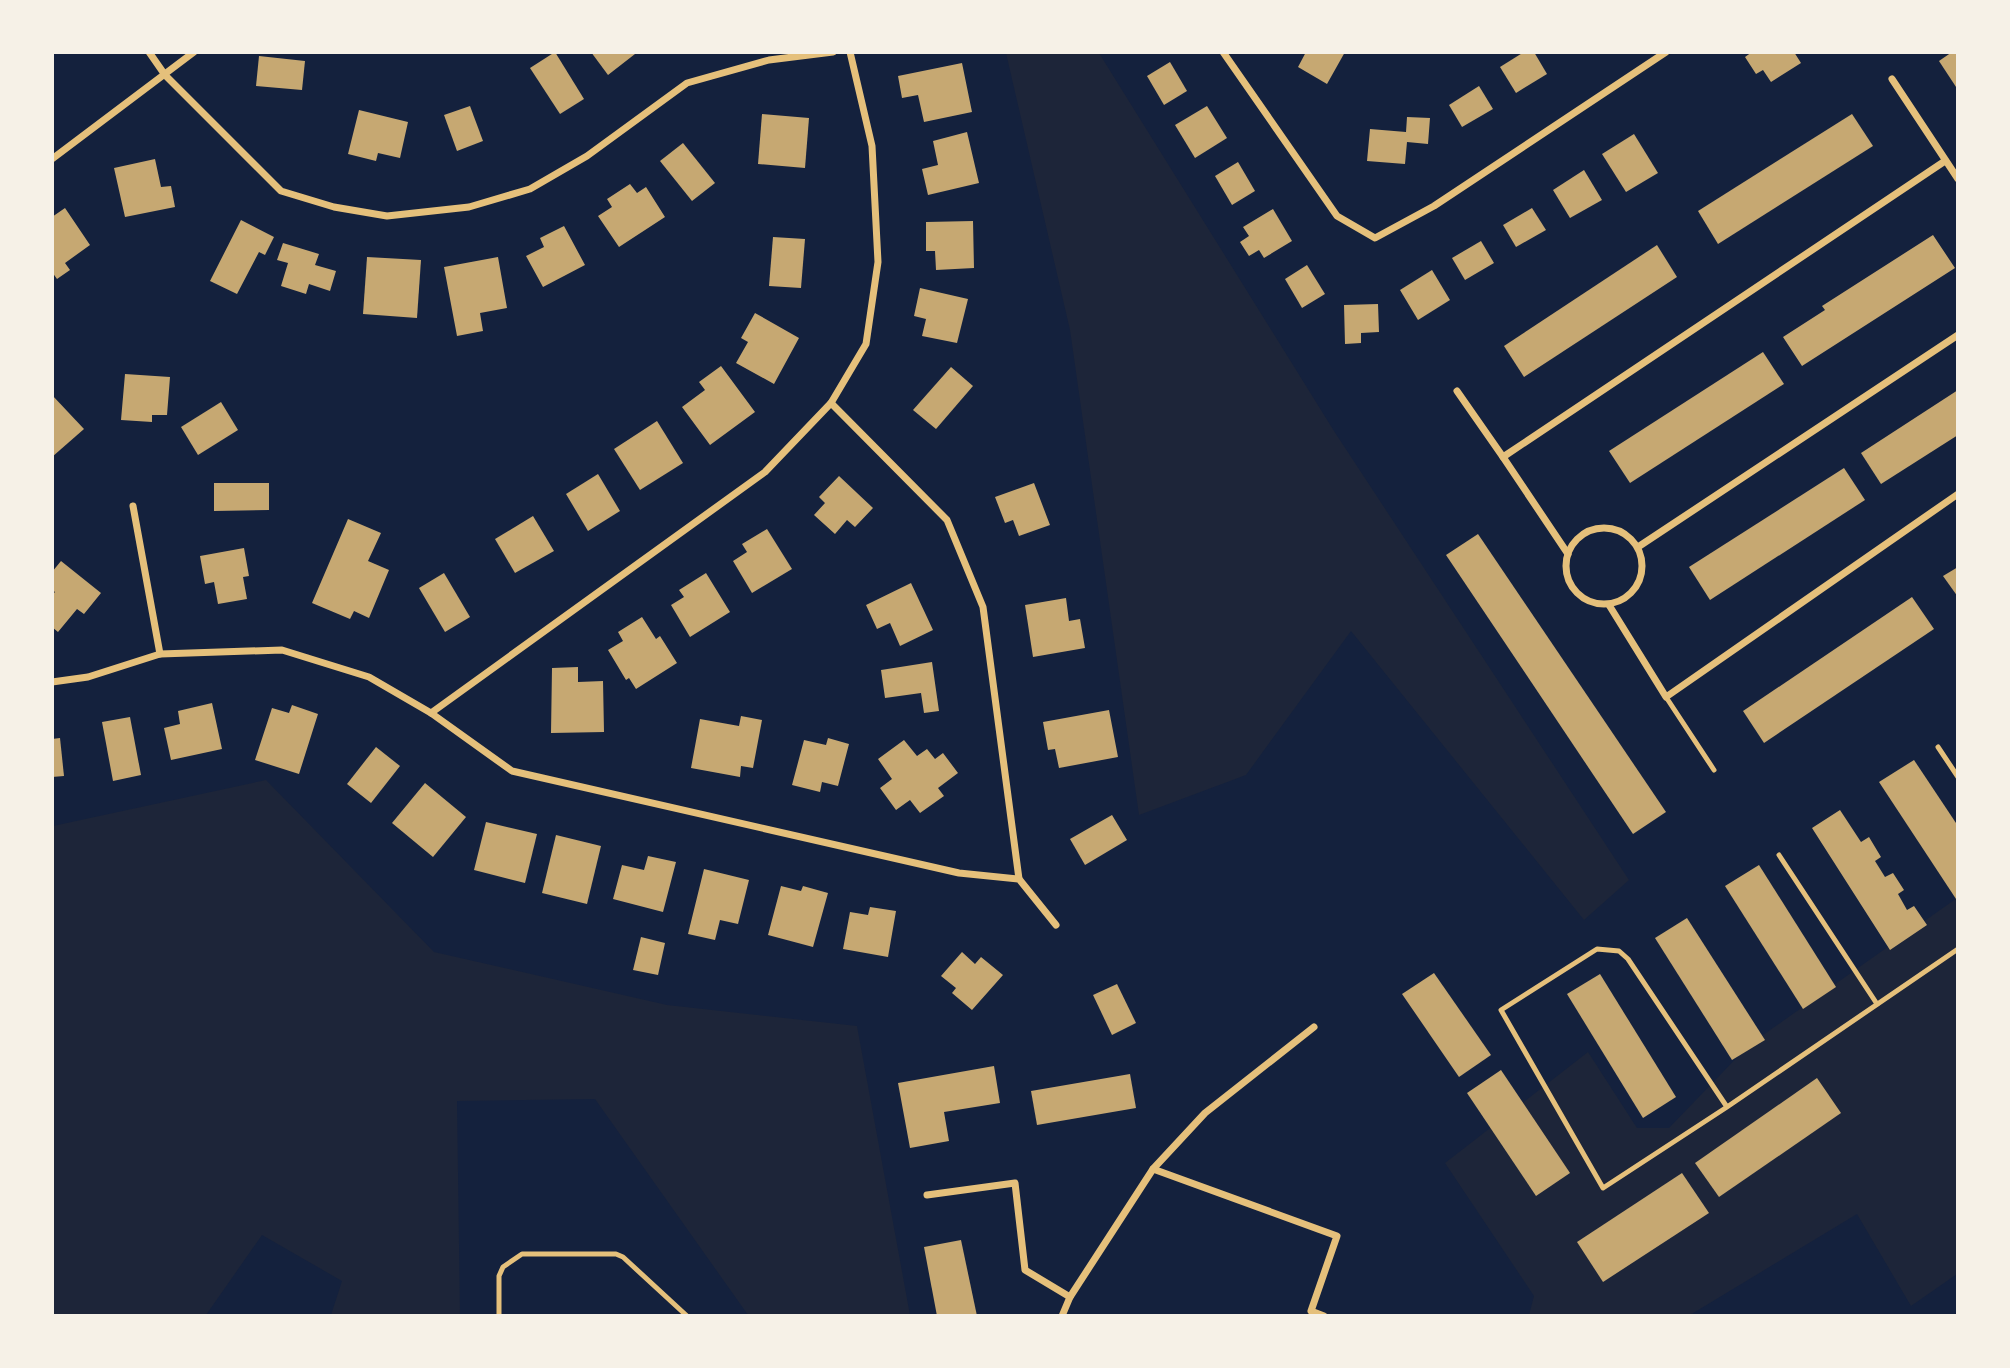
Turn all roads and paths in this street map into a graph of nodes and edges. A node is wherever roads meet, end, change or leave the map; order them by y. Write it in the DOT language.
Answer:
graph roads {
  1 [pos="149,52"];
  2 [pos="194,52"];
  3 [pos="833,52"];
  4 [pos="850,52"];
  5 [pos="1223,52"];
  6 [pos="1666,52"];
  7 [pos="165,75"];
  8 [pos="1892,79"];
  9 [pos="52,159"];
  10 [pos="1945,160"];
  11 [pos="1958,179"];
  12 [pos="1958,335"];
  13 [pos="1457,391"];
  14 [pos="831,404"];
  15 [pos="1503,457"];
  16 [pos="1958,494"];
  17 [pos="133,506"];
  18 [pos="1638,547"];
  19 [pos="1568,554"];
  20 [pos="1609,605"];
  21 [pos="160,654"];
  22 [pos="52,682"];
  23 [pos="1666,697"];
  24 [pos="431,713"];
  25 [pos="1938,747"];
  26 [pos="1714,770"];
  27 [pos="1958,777"];
  28 [pos="1779,855"];
  29 [pos="1020,879"];
  30 [pos="1056,925"];
  31 [pos="1958,949"];
  32 [pos="1877,1004"];
  33 [pos="1314,1027"];
  34 [pos="1727,1107"];
  35 [pos="1153,1169"];
  36 [pos="928,1195"];
  37 [pos="1070,1297"];
  38 [pos="499,1315"];
  39 [pos="687,1315"];
  40 [pos="1062,1315"];
  41 [pos="1324,1315"];
  1 -- 7 [label="street"];
  2 -- 7 [label="street"];
  3 -- 7 [label="street"];
  4 -- 14 [label="street"];
  5 -- 6 [label="street"];
  7 -- 9 [label="street"];
  8 -- 10 [label="street"];
  10 -- 11 [label="street"];
  10 -- 15 [label="street"];
  12 -- 18 [label="street"];
  13 -- 15 [label="street"];
  14 -- 24 [label="street"];
  14 -- 29 [label="street"];
  15 -- 19 [label="street"];
  16 -- 23 [label="street"];
  17 -- 21 [label="street"];
  18 -- 19 [label="street"];
  18 -- 20 [label="street"];
  19 -- 20 [label="street"];
  20 -- 23 [label="street"];
  21 -- 22 [label="street"];
  21 -- 24 [label="street"];
  23 -- 26 [label="lane"];
  24 -- 29 [label="street"];
  25 -- 27 [label="lane"];
  28 -- 32 [label="lane"];
  29 -- 30 [label="street"];
  31 -- 32 [label="lane"];
  32 -- 34 [label="lane"];
  33 -- 35 [label="street"];
  34 -- 34 [label="lane"];
  35 -- 37 [label="street"];
  35 -- 41 [label="street"];
  36 -- 37 [label="street"];
  37 -- 40 [label="street"];
  38 -- 39 [label="lane"];
}
